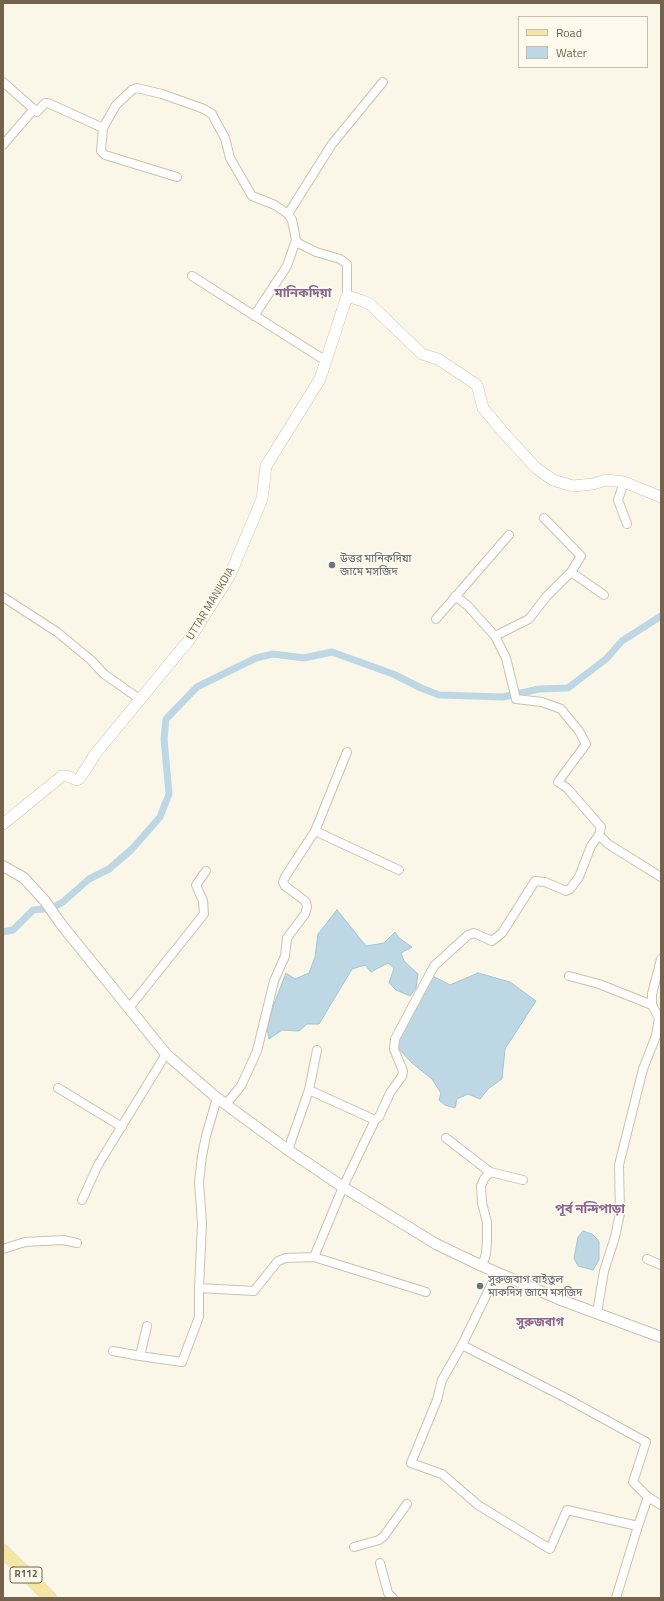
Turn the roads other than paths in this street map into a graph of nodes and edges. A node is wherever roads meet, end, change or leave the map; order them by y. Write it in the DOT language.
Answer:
graph roads {
  1 [pos="3,82"];
  2 [pos="383,82"];
  3 [pos="34,109"];
  4 [pos="103,128"];
  5 [pos="3,145"];
  6 [pos="177,176"];
  7 [pos="288,214"];
  8 [pos="296,240"];
  9 [pos="192,276"];
  10 [pos="347,296"];
  11 [pos="254,316"];
  12 [pos="326,361"];
  13 [pos="624,482"];
  14 [pos="661,497"];
  15 [pos="544,518"];
  16 [pos="627,524"];
  17 [pos="509,535"];
  18 [pos="571,572"];
  19 [pos="604,595"];
  20 [pos="454,596"];
  21 [pos="3,597"];
  22 [pos="436,619"];
  23 [pos="495,636"];
  24 [pos="141,700"];
  25 [pos="347,752"];
  26 [pos="3,824"];
  27 [pos="315,831"];
  28 [pos="599,835"];
  29 [pos="3,866"];
  30 [pos="399,870"];
  31 [pos="206,871"];
  32 [pos="661,877"];
  33 [pos="661,959"];
  34 [pos="569,976"];
  35 [pos="652,1005"];
  36 [pos="129,1008"];
  37 [pos="317,1050"];
  38 [pos="166,1054"];
  39 [pos="58,1088"];
  40 [pos="309,1090"];
  41 [pos="217,1098"];
  42 [pos="226,1104"];
  43 [pos="375,1120"];
  44 [pos="122,1127"];
  45 [pos="446,1138"];
  46 [pos="288,1150"];
  47 [pos="490,1172"];
  48 [pos="523,1180"];
  49 [pos="342,1187"];
  50 [pos="82,1200"];
  51 [pos="77,1243"];
  52 [pos="3,1249"];
  53 [pos="314,1257"];
  54 [pos="647,1259"];
  55 [pos="661,1265"];
  56 [pos="482,1266"];
  57 [pos="497,1273"];
  58 [pos="199,1288"];
  59 [pos="426,1292"];
  60 [pos="597,1313"];
  61 [pos="147,1326"];
  62 [pos="661,1337"];
  63 [pos="462,1345"];
  64 [pos="113,1351"];
  65 [pos="140,1356"];
  66 [pos="648,1496"];
  67 [pos="407,1504"];
  68 [pos="661,1505"];
  69 [pos="638,1526"];
  70 [pos="354,1547"];
  71 [pos="3,1551"];
  72 [pos="380,1563"];
  73 [pos="50,1598"];
  74 [pos="393,1598"];
  75 [pos="616,1598"];
  1 -- 3 [label="street"];
  2 -- 7 [label="street"];
  3 -- 4 [label="street"];
  3 -- 5 [label="street"];
  4 -- 6 [label="street"];
  4 -- 7 [label="street"];
  7 -- 8 [label="street"];
  8 -- 10 [label="street"];
  8 -- 11 [label="street"];
  9 -- 11 [label="street"];
  10 -- 12 [label="main road, UTTAR MANIKDIA"];
  10 -- 13 [label="main road"];
  11 -- 12 [label="street"];
  12 -- 24 [label="main road, UTTAR MANIKDIA"];
  13 -- 14 [label="main road"];
  13 -- 16 [label="street"];
  15 -- 18 [label="street"];
  17 -- 20 [label="street"];
  18 -- 19 [label="street"];
  18 -- 23 [label="street"];
  20 -- 22 [label="street"];
  20 -- 23 [label="street"];
  21 -- 24 [label="street"];
  23 -- 28 [label="street"];
  24 -- 26 [label="main road, UTTAR MANIKDIA"];
  25 -- 27 [label="street"];
  27 -- 30 [label="street"];
  27 -- 42 [label="street"];
  28 -- 32 [label="street"];
  28 -- 43 [label="street"];
  29 -- 36 [label="street"];
  31 -- 36 [label="street"];
  33 -- 35 [label="street"];
  34 -- 35 [label="street"];
  35 -- 60 [label="street"];
  36 -- 38 [label="street"];
  37 -- 40 [label="street"];
  38 -- 41 [label="street"];
  38 -- 44 [label="street"];
  39 -- 44 [label="street"];
  40 -- 43 [label="street"];
  40 -- 46 [label="street"];
  41 -- 42 [label="street"];
  41 -- 58 [label="street"];
  42 -- 46 [label="street"];
  43 -- 49 [label="street"];
  44 -- 50 [label="street"];
  45 -- 47 [label="street"];
  46 -- 49 [label="street"];
  47 -- 48 [label="street"];
  47 -- 56 [label="street"];
  49 -- 53 [label="street"];
  49 -- 56 [label="street"];
  51 -- 52 [label="street"];
  53 -- 58 [label="street"];
  53 -- 59 [label="street"];
  54 -- 55 [label="street"];
  56 -- 57 [label="street"];
  57 -- 60 [label="street"];
  57 -- 63 [label="street"];
  58 -- 65 [label="street"];
  60 -- 62 [label="street"];
  61 -- 65 [label="street"];
  63 -- 66 [label="street"];
  63 -- 69 [label="street"];
  64 -- 65 [label="street"];
  66 -- 68 [label="street"];
  66 -- 69 [label="street"];
  67 -- 70 [label="street"];
  69 -- 75 [label="street"];
  71 -- 73 [label="main road, R112"];
  72 -- 74 [label="street"];
}
